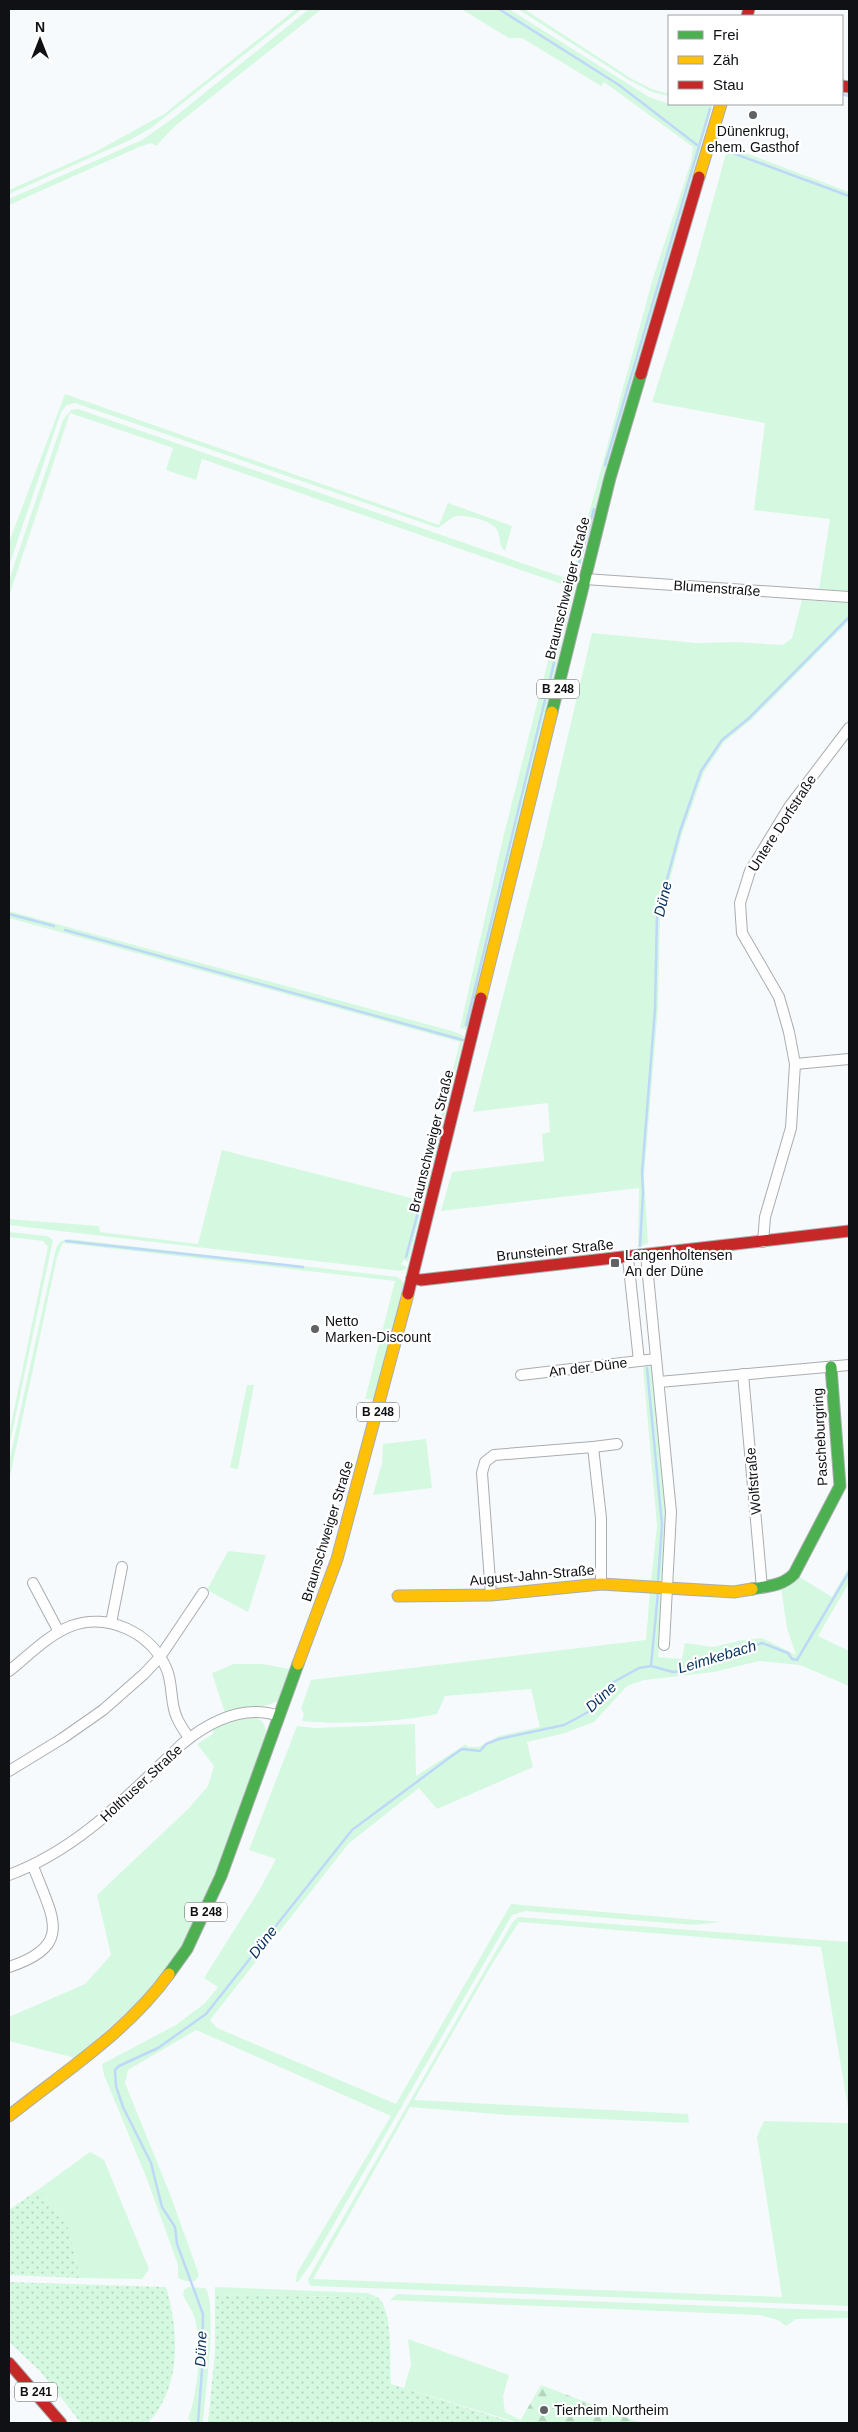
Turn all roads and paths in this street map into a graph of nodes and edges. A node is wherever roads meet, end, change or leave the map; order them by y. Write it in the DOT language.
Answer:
graph roads {
  1 [pos="721,105"];
  2 [pos="585,579"];
  3 [pos="849,597"];
  4 [pos="849,728"];
  5 [pos="849,1059"];
  6 [pos="795,1064"];
  7 [pos="849,1232"];
  8 [pos="763,1242"];
  9 [pos="646,1255"];
  10 [pos="628,1258"];
  11 [pos="412,1278"];
  12 [pos="656,1359"];
  13 [pos="639,1361"];
  14 [pos="849,1365"];
  15 [pos="831,1366"];
  16 [pos="743,1374"];
  17 [pos="521,1376"];
  18 [pos="659,1382"];
  19 [pos="617,1444"];
  20 [pos="593,1447"];
  21 [pos="122,1567"];
  22 [pos="33,1583"];
  23 [pos="602,1584"];
  24 [pos="668,1587"];
  25 [pos="762,1588"];
  26 [pos="203,1593"];
  27 [pos="492,1595"];
  28 [pos="398,1596"];
  29 [pos="112,1623"];
  30 [pos="59,1632"];
  31 [pos="664,1645"];
  32 [pos="160,1657"];
  33 [pos="9,1671"];
  34 [pos="279,1716"];
  35 [pos="189,1738"];
  36 [pos="9,1771"];
  37 [pos="33,1866"];
  38 [pos="9,1875"];
  39 [pos="9,1967"];
  40 [pos="9,2116"];
  41 [pos="9,2363"];
  42 [pos="62,2423"];
  1 -- 2 [label="main road, Braunschweiger Straße / B 248"];
  2 -- 3 [label="street, Blumenstraße"];
  2 -- 11 [label="main road, Braunschweiger Straße / B 248"];
  4 -- 6 [label="street, Untere Dorfstraße"];
  5 -- 6 [label="street"];
  6 -- 8 [label="street, Untere Dorfstraße"];
  7 -- 8 [label="main road, Brunsteiner Straße"];
  8 -- 9 [label="main road, Brunsteiner Straße"];
  9 -- 10 [label="main road, Brunsteiner Straße"];
  9 -- 12 [label="street"];
  10 -- 11 [label="main road, Brunsteiner Straße"];
  10 -- 13 [label="street"];
  11 -- 34 [label="main road, Braunschweiger Straße / B 248"];
  12 -- 13 [label="street, An der Düne"];
  12 -- 18 [label="street"];
  13 -- 17 [label="street, An der Düne"];
  14 -- 15 [label="street, Pascheburgring"];
  15 -- 16 [label="street, Pascheburgring"];
  15 -- 25 [label="main road, Pascheburgring"];
  16 -- 18 [label="street, Pascheburgring"];
  16 -- 25 [label="street, Wolfstraße"];
  18 -- 24 [label="street"];
  19 -- 20 [label="street"];
  20 -- 23 [label="street"];
  20 -- 27 [label="street"];
  21 -- 29 [label="street"];
  22 -- 30 [label="street"];
  23 -- 24 [label="main road, August-Jahn-Straße"];
  23 -- 27 [label="main road, August-Jahn-Straße"];
  24 -- 25 [label="main road, Pascheburgring"];
  24 -- 31 [label="street"];
  26 -- 32 [label="street"];
  27 -- 28 [label="main road, August-Jahn-Straße"];
  29 -- 30 [label="street"];
  29 -- 32 [label="street"];
  30 -- 33 [label="street"];
  32 -- 35 [label="street"];
  32 -- 36 [label="street"];
  34 -- 35 [label="street, Holthuser Straße"];
  34 -- 40 [label="main road, Braunschweiger Straße / B 248"];
  35 -- 37 [label="street, Holthuser Straße"];
  37 -- 38 [label="street, Holthuser Straße"];
  37 -- 39 [label="street"];
  41 -- 42 [label="main road, B 241"];
}
